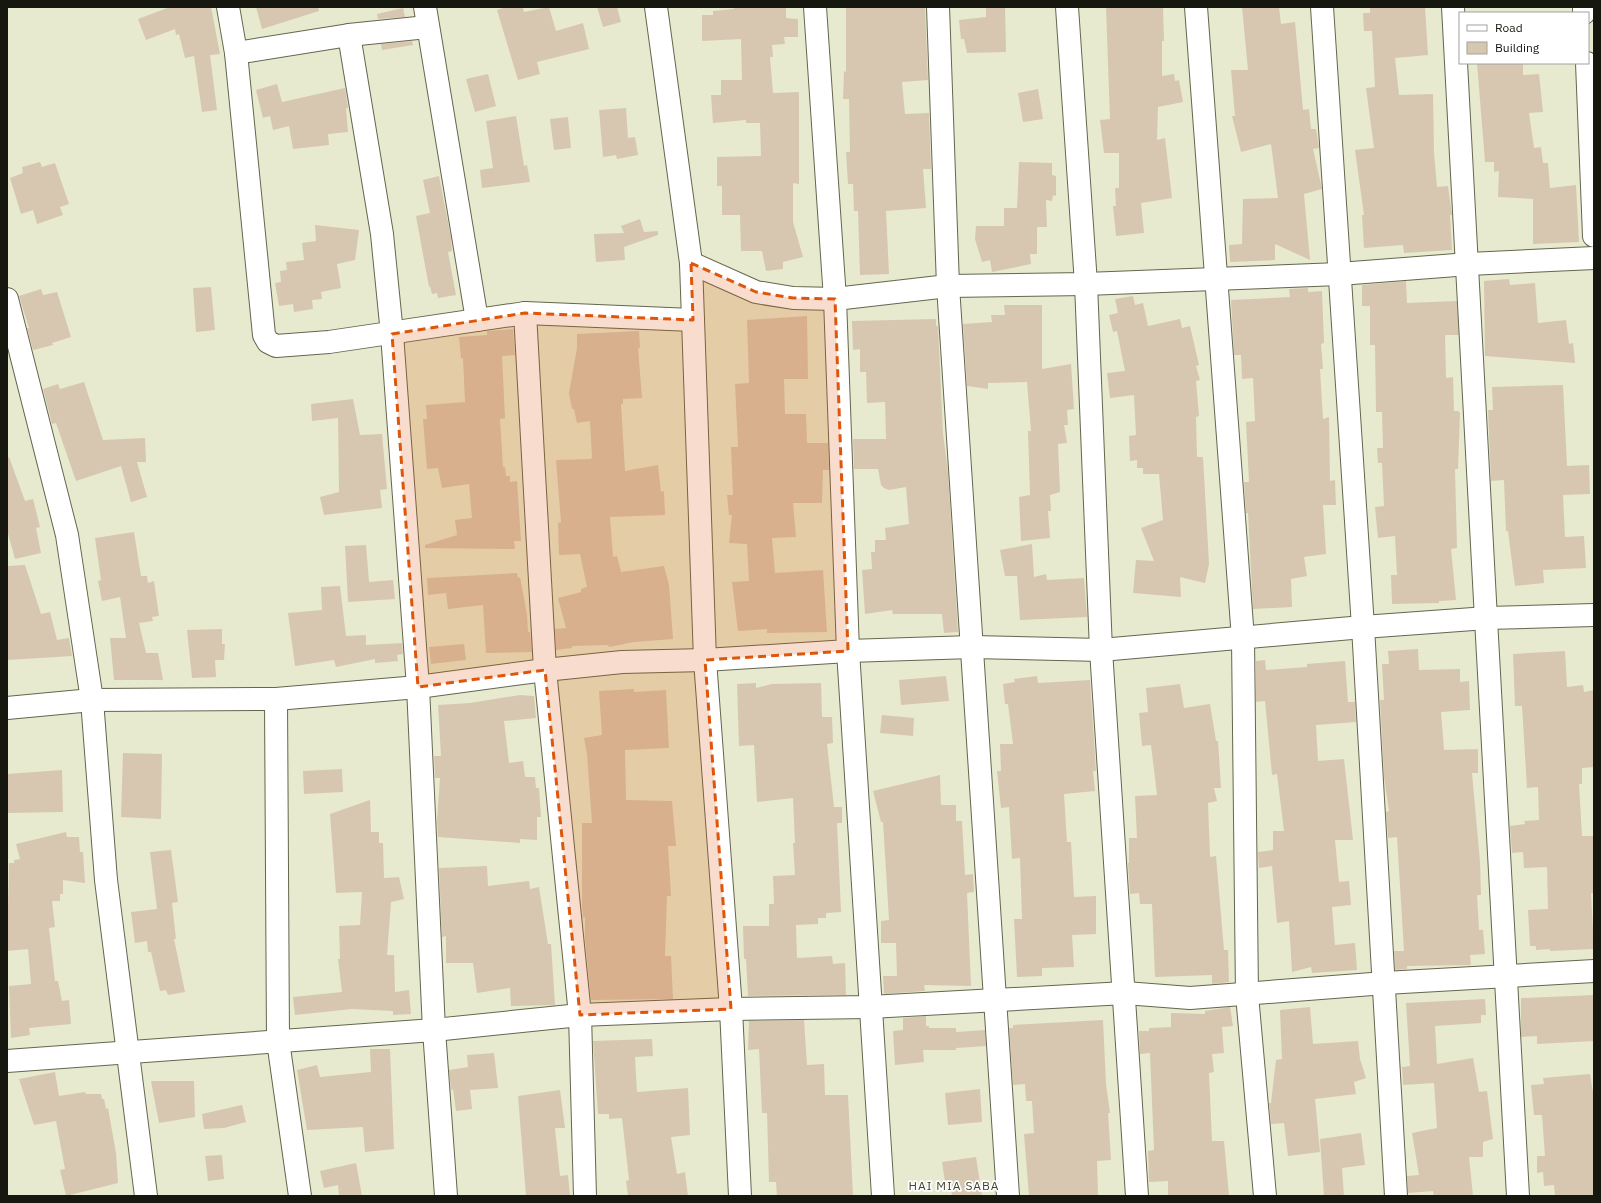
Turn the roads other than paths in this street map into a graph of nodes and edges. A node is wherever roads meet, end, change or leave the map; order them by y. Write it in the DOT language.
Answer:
graph roads {
  1 [pos="228,7"];
  2 [pos="656,7"];
  3 [pos="815,7"];
  4 [pos="938,7"];
  5 [pos="1067,7"];
  6 [pos="1196,7"];
  7 [pos="1322,7"];
  8 [pos="1453,7"];
  9 [pos="426,17"];
  10 [pos="349,35"];
  11 [pos="236,53"];
  12 [pos="1586,64"];
  13 [pos="1594,236"];
  14 [pos="1594,258"];
  15 [pos="691,263"];
  16 [pos="1469,264"];
  17 [pos="1339,274"];
  18 [pos="1215,278"];
  19 [pos="1086,284"];
  20 [pos="948,286"];
  21 [pos="7,299"];
  22 [pos="835,299"];
  23 [pos="525,313"];
  24 [pos="477,320"];
  25 [pos="693,320"];
  26 [pos="12,331"];
  27 [pos="392,334"];
  28 [pos="1594,614"];
  29 [pos="1488,618"];
  30 [pos="1363,627"];
  31 [pos="1243,639"];
  32 [pos="972,648"];
  33 [pos="1101,650"];
  34 [pos="848,651"];
  35 [pos="705,660"];
  36 [pos="545,670"];
  37 [pos="418,687"];
  38 [pos="276,699"];
  39 [pos="92,700"];
  40 [pos="7,708"];
  41 [pos="1594,971"];
  42 [pos="1504,977"];
  43 [pos="1385,983"];
  44 [pos="1125,993"];
  45 [pos="1247,995"];
  46 [pos="994,1000"];
  47 [pos="870,1007"];
  48 [pos="731,1009"];
  49 [pos="580,1015"];
  50 [pos="434,1030"];
  51 [pos="278,1041"];
  52 [pos="128,1051"];
  53 [pos="7,1061"];
  54 [pos="146,1196"];
  55 [pos="300,1196"];
  56 [pos="446,1196"];
  57 [pos="585,1196"];
  58 [pos="740,1196"];
  59 [pos="883,1196"];
  60 [pos="1008,1196"];
  61 [pos="1137,1196"];
  62 [pos="1265,1196"];
  63 [pos="1396,1196"];
  64 [pos="1518,1196"];
  1 -- 11 [label="street"];
  2 -- 15 [label="street"];
  3 -- 22 [label="street"];
  4 -- 20 [label="street"];
  5 -- 19 [label="street"];
  6 -- 18 [label="street"];
  7 -- 17 [label="street"];
  8 -- 16 [label="street"];
  9 -- 10 [label="street"];
  9 -- 24 [label="street"];
  10 -- 11 [label="street"];
  10 -- 27 [label="street"];
  11 -- 27 [label="street"];
  12 -- 13 [label="street"];
  14 -- 16 [label="street"];
  15 -- 22 [label="street"];
  15 -- 25 [label="street"];
  16 -- 17 [label="street"];
  16 -- 29 [label="street"];
  17 -- 18 [label="street"];
  17 -- 30 [label="street"];
  18 -- 19 [label="street"];
  18 -- 31 [label="street"];
  19 -- 20 [label="street"];
  19 -- 33 [label="street"];
  20 -- 22 [label="street"];
  20 -- 32 [label="street"];
  21 -- 26 [label="street"];
  22 -- 34 [label="street"];
  23 -- 24 [label="street"];
  23 -- 25 [label="street"];
  23 -- 36 [label="street"];
  24 -- 27 [label="street"];
  25 -- 35 [label="street"];
  26 -- 39 [label="street"];
  27 -- 37 [label="street"];
  28 -- 29 [label="street"];
  29 -- 30 [label="street"];
  29 -- 42 [label="street"];
  30 -- 31 [label="street"];
  30 -- 43 [label="street"];
  31 -- 33 [label="street"];
  31 -- 45 [label="street"];
  32 -- 33 [label="street"];
  32 -- 34 [label="street"];
  32 -- 46 [label="street"];
  33 -- 44 [label="street"];
  34 -- 35 [label="street"];
  34 -- 47 [label="street"];
  35 -- 36 [label="street"];
  35 -- 48 [label="street"];
  36 -- 37 [label="street"];
  36 -- 49 [label="street"];
  37 -- 38 [label="street"];
  37 -- 50 [label="street"];
  38 -- 39 [label="street"];
  38 -- 51 [label="street"];
  39 -- 40 [label="street"];
  39 -- 52 [label="street"];
  41 -- 42 [label="street"];
  42 -- 43 [label="street"];
  42 -- 64 [label="street"];
  43 -- 45 [label="street"];
  43 -- 63 [label="street"];
  44 -- 45 [label="street"];
  44 -- 46 [label="street"];
  44 -- 61 [label="street"];
  45 -- 62 [label="street"];
  46 -- 47 [label="street"];
  46 -- 60 [label="street"];
  47 -- 48 [label="street"];
  47 -- 59 [label="street"];
  48 -- 49 [label="street"];
  48 -- 58 [label="street"];
  49 -- 50 [label="street"];
  49 -- 57 [label="street"];
  50 -- 51 [label="street"];
  50 -- 56 [label="street"];
  51 -- 52 [label="street"];
  51 -- 55 [label="street"];
  52 -- 53 [label="street"];
  52 -- 54 [label="street"];
}
